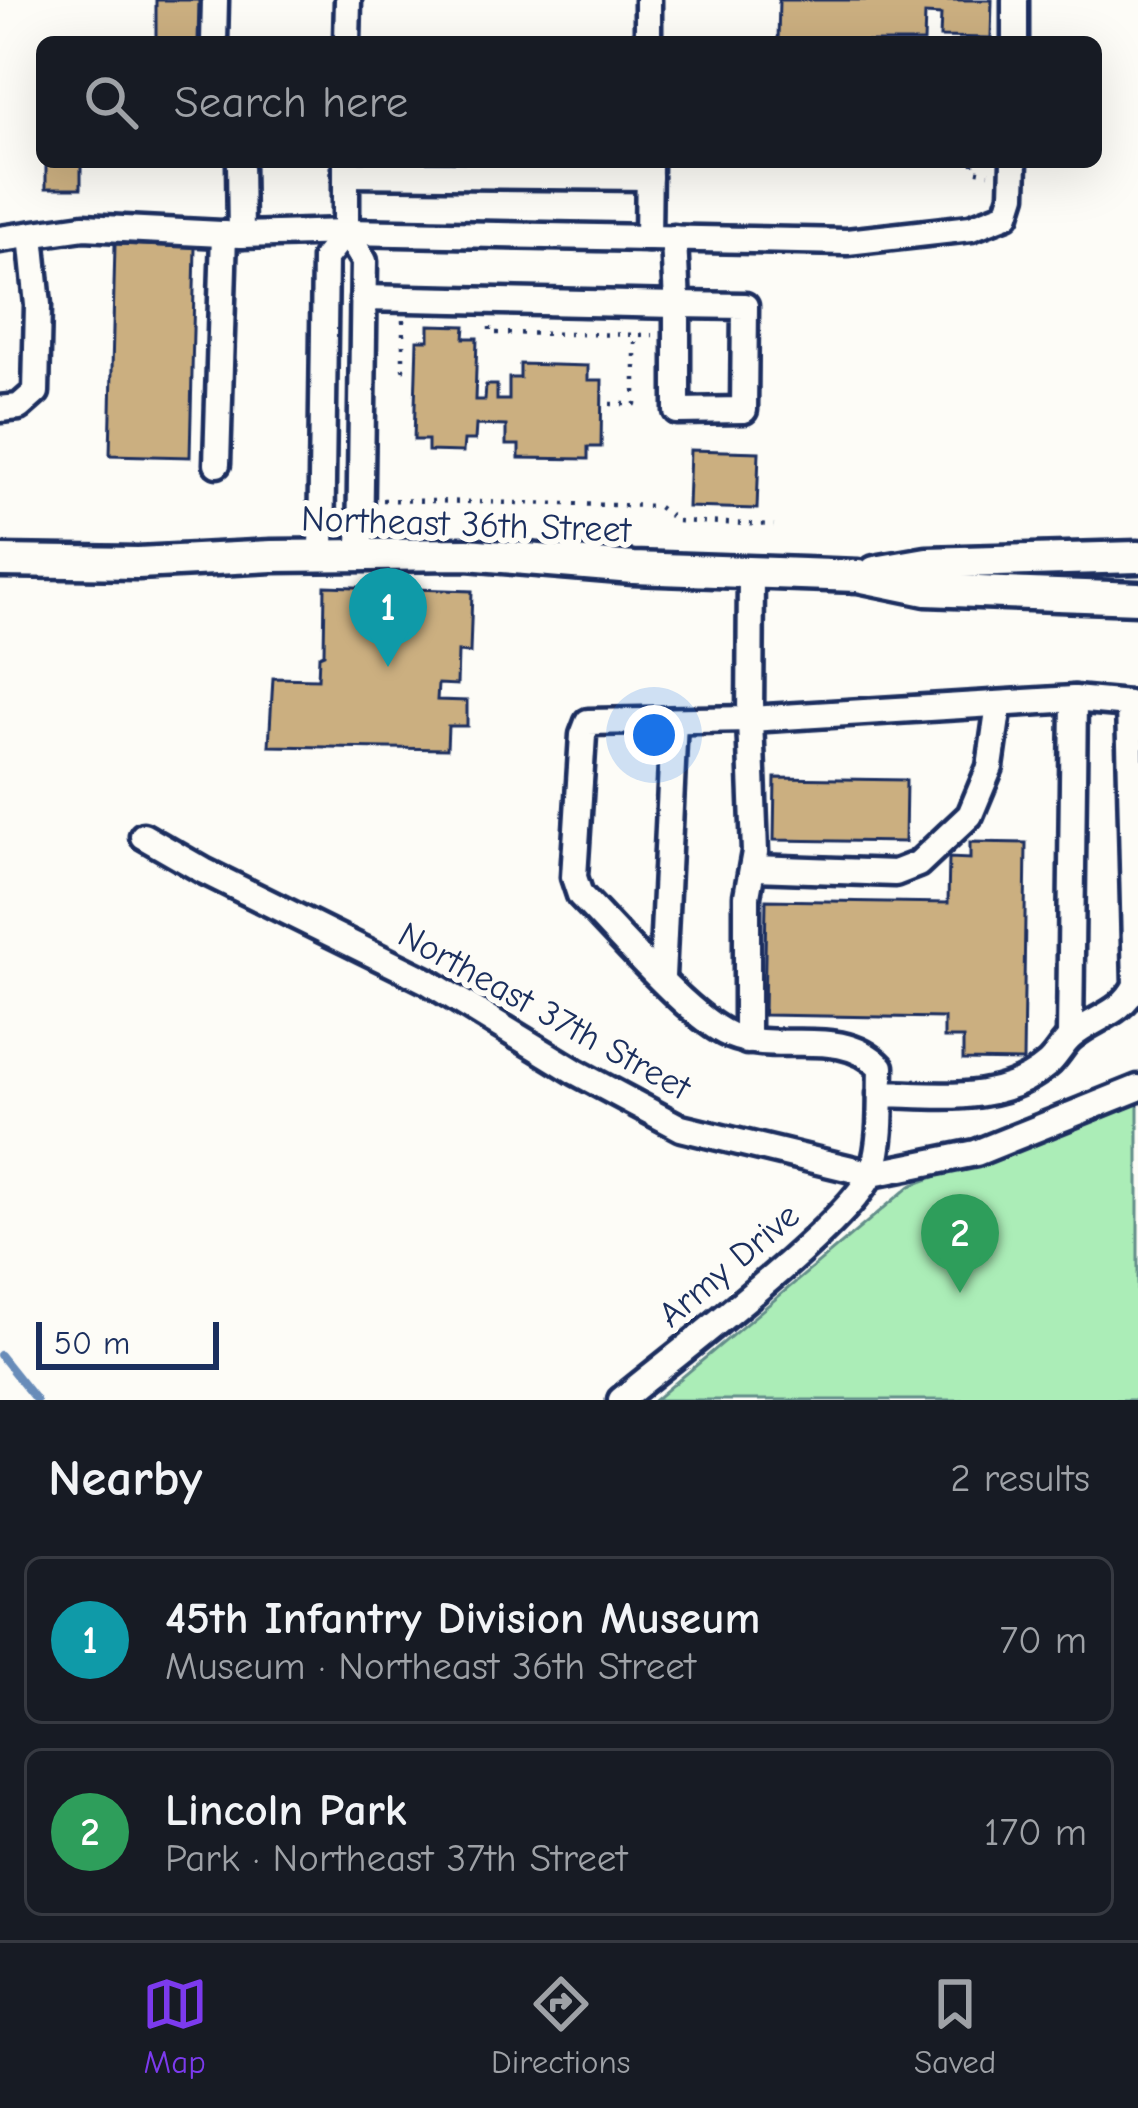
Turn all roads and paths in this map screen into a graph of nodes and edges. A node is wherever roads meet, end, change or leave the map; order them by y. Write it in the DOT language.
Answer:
graph roads {
  1 [pos="215,0"];
  2 [pos="348,0"];
  3 [pos="649,0"];
  4 [pos="1016,0"];
  5 [pos="214,36"];
  6 [pos="347,36"];
  7 [pos="649,36"];
  8 [pos="1015,36"];
  9 [pos="239,168"];
  10 [pos="346,168"];
  11 [pos="973,168"];
  12 [pos="1006,169"];
  13 [pos="649,170"];
  14 [pos="346,232"];
  15 [pos="232,234"];
  16 [pos="31,235"];
  17 [pos="661,238"];
  18 [pos="0,239"];
  19 [pos="363,298"];
  20 [pos="677,305"];
  21 [pos="403,313"];
  22 [pos="490,314"];
  23 [pos="635,335"];
  24 [pos="676,335"];
  25 [pos="410,369"];
  26 [pos="610,404"];
  27 [pos="0,409"];
  28 [pos="217,464"];
  29 [pos="360,500"];
  30 [pos="774,525"];
  31 [pos="321,554"];
  32 [pos="360,554"];
  33 [pos="1138,557"];
  34 [pos="0,561"];
  35 [pos="751,572"];
  36 [pos="858,575"];
  37 [pos="1138,598"];
  38 [pos="1074,699"];
  39 [pos="999,704"];
  40 [pos="750,719"];
  41 [pos="674,722"];
  42 [pos="142,836"];
  43 [pos="754,868"];
  44 [pos="662,976"];
  45 [pos="1070,1037"];
  46 [pos="747,1041"];
  47 [pos="1138,1088"];
  48 [pos="880,1094"];
  49 [pos="872,1174"];
  50 [pos="621,1400"];
  1 -- 5 [label="street"];
  2 -- 6 [label="street"];
  3 -- 7 [label="street"];
  4 -- 8 [label="street"];
  9 -- 15 [label="street"];
  10 -- 13 [label="street"];
  10 -- 14 [label="street"];
  11 -- 12 [label="path"];
  12 -- 17 [label="street"];
  13 -- 17 [label="street"];
  14 -- 15 [label="street"];
  14 -- 17 [label="street"];
  14 -- 19 [label="street"];
  14 -- 31 [label="street"];
  15 -- 16 [label="street"];
  15 -- 28 [label="street"];
  16 -- 18 [label="street"];
  16 -- 27 [label="street"];
  17 -- 20 [label="street"];
  19 -- 20 [label="street"];
  19 -- 29 [label="street"];
  20 -- 24 [label="street"];
  20 -- 24 [label="street"];
  21 -- 25 [label="path"];
  22 -- 23 [label="path"];
  23 -- 24 [label="path"];
  23 -- 26 [label="path"];
  29 -- 30 [label="path"];
  29 -- 32 [label="street"];
  31 -- 32 [label="main road, Northeast 36th Street"];
  31 -- 34 [label="main road, Northeast 36th Street"];
  32 -- 35 [label="main road, Northeast 36th Street"];
  33 -- 36 [label="main road, Northeast 36th Street"];
  35 -- 36 [label="main road, Northeast 36th Street"];
  35 -- 40 [label="street"];
  36 -- 37 [label="main road, Northeast 36th Street"];
  38 -- 39 [label="street"];
  38 -- 45 [label="street"];
  38 -- 45 [label="street"];
  39 -- 40 [label="street"];
  39 -- 43 [label="street"];
  40 -- 41 [label="street"];
  40 -- 43 [label="street"];
  41 -- 44 [label="street"];
  41 -- 44 [label="street"];
  42 -- 49 [label="street, Northeast 37th Street"];
  43 -- 46 [label="street"];
  44 -- 46 [label="street"];
  45 -- 48 [label="street"];
  46 -- 48 [label="street"];
  47 -- 49 [label="street, Northeast 37th Street"];
  48 -- 49 [label="street"];
  49 -- 50 [label="street, Army Drive"];
}
